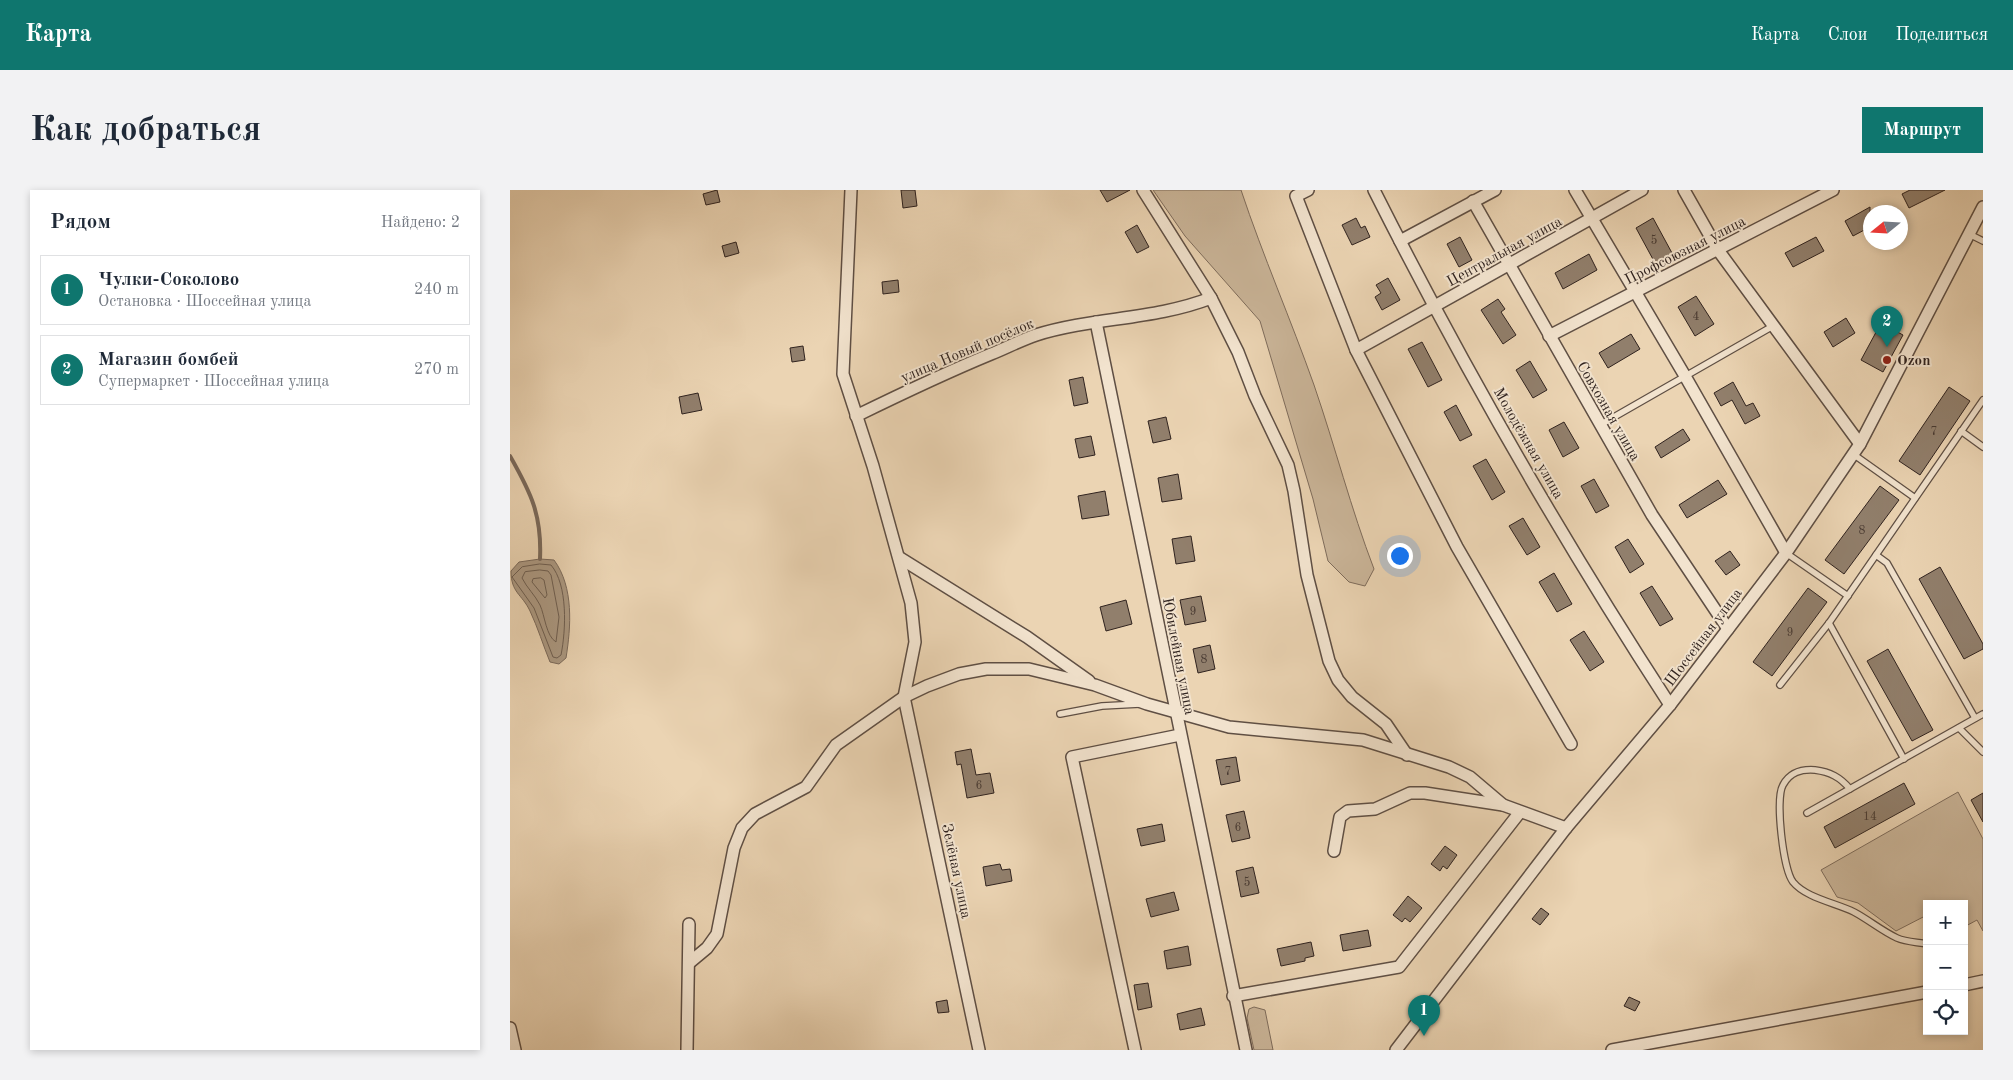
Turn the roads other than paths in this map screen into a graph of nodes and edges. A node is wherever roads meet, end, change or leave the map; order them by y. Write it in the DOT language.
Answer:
graph roads {
  1 [pos="851,190"];
  2 [pos="1143,190"];
  3 [pos="1308,190"];
  4 [pos="1374,190"];
  5 [pos="1495,190"];
  6 [pos="1575,190"];
  7 [pos="1642,190"];
  8 [pos="1684,190"];
  9 [pos="1833,190"];
  10 [pos="1473,202"];
  11 [pos="1983,207"];
  12 [pos="1591,219"];
  13 [pos="1969,234"];
  14 [pos="1400,241"];
  15 [pos="1983,241"];
  16 [pos="1718,250"];
  17 [pos="1509,265"];
  18 [pos="1635,292"];
  19 [pos="1210,298"];
  20 [pos="1434,308"];
  21 [pos="1096,322"];
  22 [pos="1773,326"];
  23 [pos="1549,336"];
  24 [pos="1356,350"];
  25 [pos="1685,376"];
  26 [pos="1983,400"];
  27 [pos="856,416"];
  28 [pos="1600,425"];
  29 [pos="1961,432"];
  30 [pos="1983,447"];
  31 [pos="1856,449"];
  32 [pos="1915,498"];
  33 [pos="1786,554"];
  34 [pos="1876,555"];
  35 [pos="900,558"];
  36 [pos="1848,596"];
  37 [pos="1829,623"];
  38 [pos="1728,629"];
  39 [pos="1095,685"];
  40 [pos="1780,685"];
  41 [pos="904,698"];
  42 [pos="1147,704"];
  43 [pos="1670,705"];
  44 [pos="1175,712"];
  45 [pos="1060,714"];
  46 [pos="1983,714"];
  47 [pos="1975,718"];
  48 [pos="1959,728"];
  49 [pos="1180,735"];
  50 [pos="1571,744"];
  51 [pos="1983,752"];
  52 [pos="1408,755"];
  53 [pos="1904,759"];
  54 [pos="1850,789"];
  55 [pos="1503,805"];
  56 [pos="1520,812"];
  57 [pos="1807,814"];
  58 [pos="1566,828"];
  59 [pos="1334,851"];
  60 [pos="690,924"];
  61 [pos="1923,943"];
  62 [pos="689,963"];
  63 [pos="1983,981"];
  64 [pos="1968,984"];
  65 [pos="1923,993"];
  66 [pos="1233,996"];
  67 [pos="510,1028"];
  68 [pos="516,1050"];
  69 [pos="687,1050"];
  70 [pos="980,1050"];
  71 [pos="1135,1050"];
  72 [pos="1246,1050"];
  73 [pos="1396,1050"];
  74 [pos="1612,1050"];
  1 -- 27 [label="street"];
  2 -- 19 [label="street"];
  3 -- 24 [label="street"];
  4 -- 14 [label="street, Молодёжная улица"];
  5 -- 10 [label="street"];
  6 -- 12 [label="street"];
  7 -- 12 [label="street, Центральная улица"];
  8 -- 16 [label="street"];
  9 -- 16 [label="street, Профсоюзная улица"];
  10 -- 14 [label="street"];
  10 -- 17 [label="street, Совхозная улица"];
  11 -- 13 [label="street, Шоссейная улица"];
  12 -- 17 [label="street, Центральная улица"];
  12 -- 18 [label="street"];
  13 -- 15 [label="lane"];
  13 -- 31 [label="street, Шоссейная улица"];
  14 -- 20 [label="street, Молодёжная улица"];
  16 -- 18 [label="street, Профсоюзная улица"];
  16 -- 22 [label="street"];
  17 -- 20 [label="street, Центральная улица"];
  17 -- 23 [label="street, Совхозная улица"];
  18 -- 23 [label="street, Профсоюзная улица"];
  18 -- 25 [label="street"];
  19 -- 21 [label="street, улица Новый посёлок"];
  19 -- 52 [label="street"];
  20 -- 24 [label="street, Центральная улица"];
  20 -- 43 [label="street, Молодёжная улица"];
  21 -- 27 [label="street, улица Новый посёлок"];
  21 -- 44 [label="street, Юбилейная улица"];
  22 -- 25 [label="lane"];
  22 -- 31 [label="street"];
  23 -- 28 [label="street, Совхозная улица"];
  24 -- 50 [label="street"];
  25 -- 28 [label="lane"];
  25 -- 33 [label="street"];
  26 -- 29 [label="lane"];
  27 -- 35 [label="street"];
  28 -- 38 [label="street, Совхозная улица"];
  29 -- 30 [label="lane"];
  29 -- 32 [label="lane"];
  31 -- 32 [label="lane"];
  31 -- 33 [label="street, Шоссейная улица"];
  32 -- 34 [label="lane"];
  33 -- 36 [label="lane"];
  33 -- 38 [label="street, Шоссейная улица"];
  34 -- 36 [label="lane"];
  34 -- 47 [label="lane"];
  35 -- 39 [label="street"];
  35 -- 41 [label="street"];
  36 -- 37 [label="lane"];
  37 -- 40 [label="lane"];
  37 -- 53 [label="lane"];
  38 -- 43 [label="street, Шоссейная улица"];
  39 -- 41 [label="street"];
  39 -- 42 [label="street"];
  41 -- 62 [label="street"];
  41 -- 70 [label="street, Зелёная улица"];
  42 -- 44 [label="street"];
  42 -- 45 [label="lane"];
  43 -- 58 [label="street, Шоссейная улица"];
  44 -- 49 [label="street, Юбилейная улица"];
  44 -- 52 [label="street"];
  46 -- 47 [label="lane"];
  47 -- 48 [label="lane"];
  48 -- 51 [label="lane"];
  48 -- 53 [label="lane"];
  49 -- 66 [label="street, Юбилейная улица"];
  49 -- 71 [label="street"];
  52 -- 55 [label="street"];
  53 -- 54 [label="lane"];
  54 -- 57 [label="lane"];
  54 -- 61 [label="lane"];
  55 -- 56 [label="street"];
  55 -- 59 [label="street"];
  56 -- 58 [label="street"];
  56 -- 66 [label="street"];
  58 -- 73 [label="street, Шоссейная улица"];
  60 -- 62 [label="street"];
  62 -- 69 [label="street"];
  63 -- 64 [label="street"];
  65 -- 74 [label="street"];
  66 -- 72 [label="street, Юбилейная улица"];
  67 -- 68 [label="street"];
}
